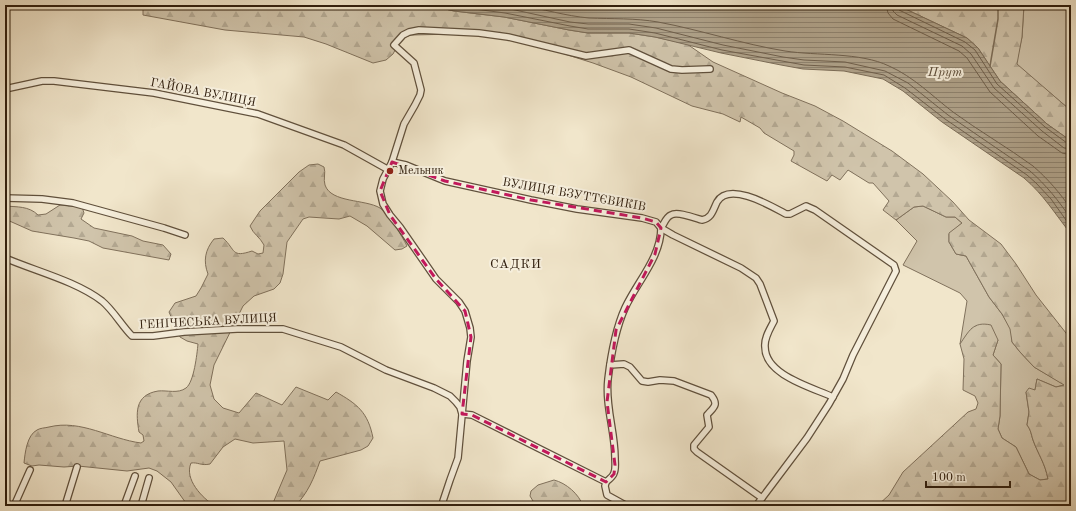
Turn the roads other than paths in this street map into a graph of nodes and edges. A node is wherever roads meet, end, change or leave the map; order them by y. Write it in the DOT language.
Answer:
graph roads {
  1 [pos="710,69"];
  2 [pos="5,89"];
  3 [pos="392,162"];
  4 [pos="387,169"];
  5 [pos="5,198"];
  6 [pos="661,228"];
  7 [pos="185,235"];
  8 [pos="5,258"];
  9 [pos="610,365"];
  10 [pos="833,396"];
  11 [pos="462,414"];
  12 [pos="77,468"];
  13 [pos="30,470"];
  14 [pos="135,476"];
  15 [pos="148,478"];
  16 [pos="606,482"];
  17 [pos="762,498"];
  18 [pos="14,506"];
  19 [pos="65,506"];
  20 [pos="124,506"];
  21 [pos="141,506"];
  22 [pos="443,506"];
  23 [pos="627,506"];
  24 [pos="756,506"];
  1 -- 3 [label="street"];
  2 -- 4 [label="street, ГАЙОВА ВУЛИЦЯ"];
  3 -- 4 [label="street"];
  3 -- 6 [label="street, ВУЛИЦЯ ВЗУТТЄВИКІВ"];
  4 -- 11 [label="street"];
  5 -- 7 [label="street"];
  6 -- 9 [label="street"];
  6 -- 10 [label="street, ВУЛИЦЯ ВЗУТТЄВИКІВ"];
  6 -- 10 [label="street"];
  8 -- 11 [label="street, ГЕНІЧЕСЬКА ВУЛИЦЯ"];
  9 -- 16 [label="street"];
  9 -- 17 [label="street"];
  10 -- 17 [label="street"];
  11 -- 16 [label="street"];
  11 -- 22 [label="street"];
  12 -- 19 [label="street"];
  13 -- 18 [label="street"];
  14 -- 20 [label="street"];
  15 -- 21 [label="street"];
  16 -- 23 [label="street"];
  17 -- 24 [label="street"];
}
